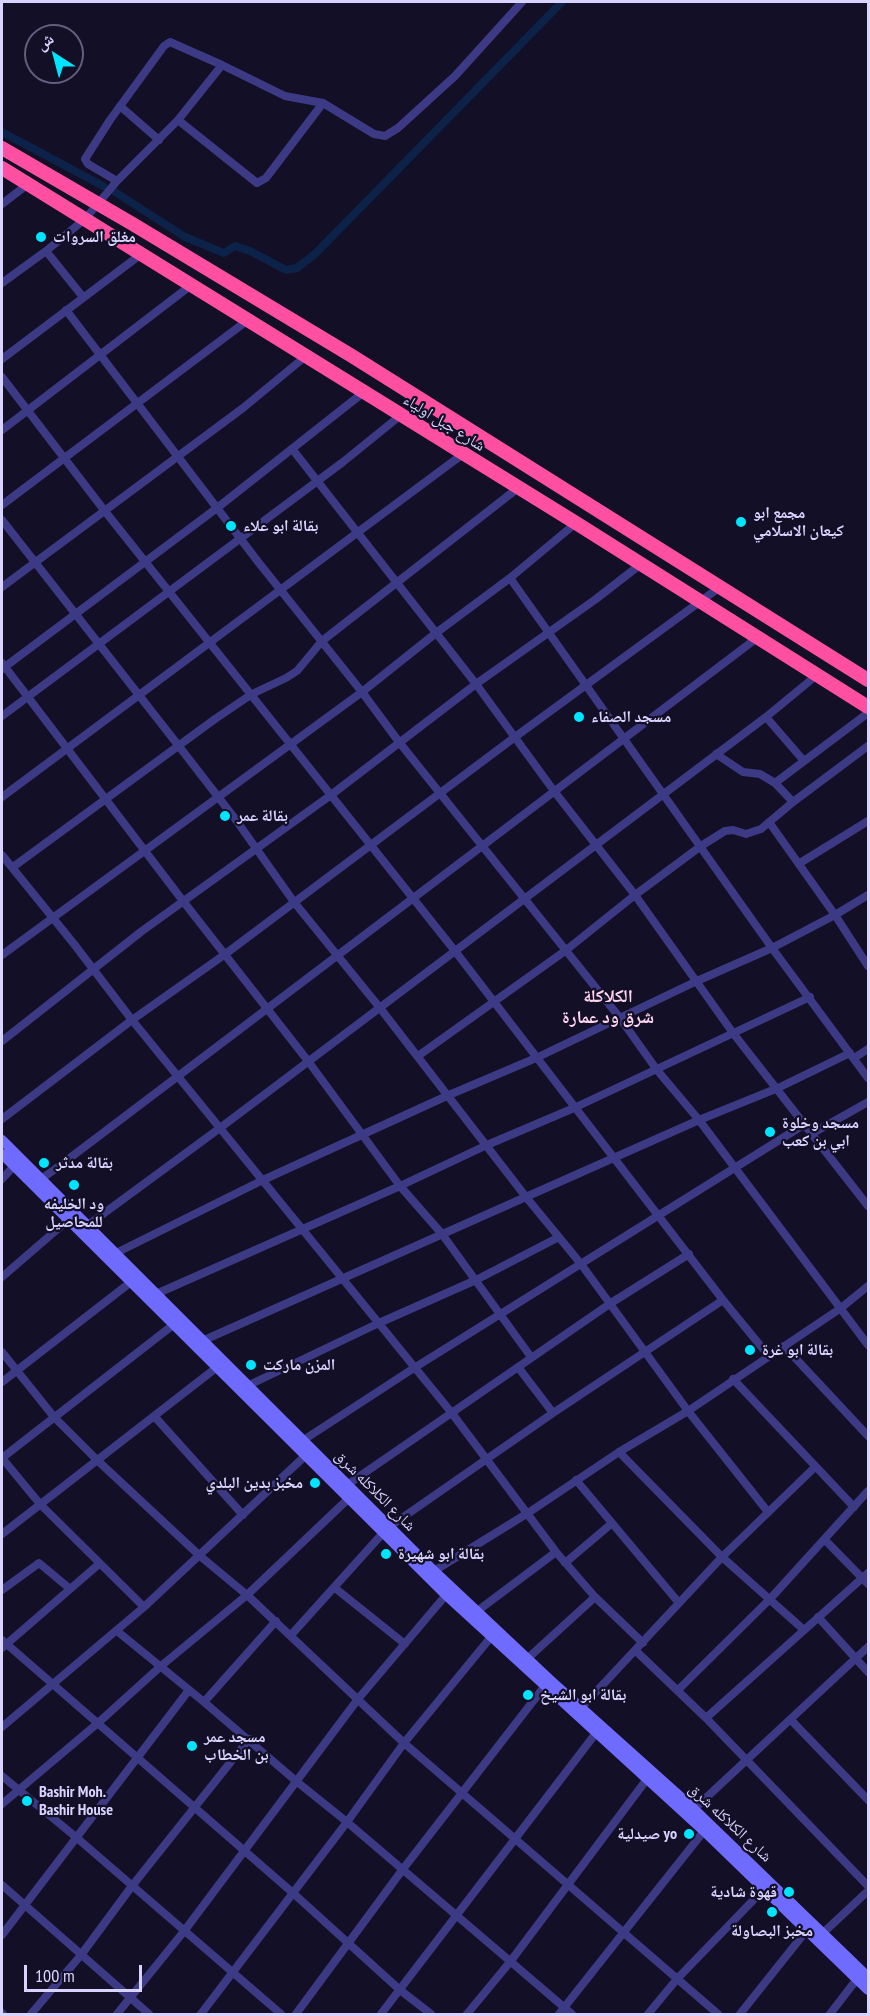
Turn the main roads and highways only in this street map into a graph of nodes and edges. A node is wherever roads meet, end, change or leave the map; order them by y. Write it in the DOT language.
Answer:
graph roads {
  1 [pos="2,148"];
  2 [pos="2,168"];
  3 [pos="545,476"];
  4 [pos="531,496"];
  5 [pos="868,680"];
  6 [pos="868,707"];
  1 -- 3 [label="highway, شارع جبل اولياء"];
  2 -- 4 [label="highway, شارع جبل اولياء"];
  3 -- 4 [label="highway"];
  3 -- 5 [label="highway, شارع جبل اولياء"];
  4 -- 6 [label="highway, شارع جبل اولياء"];
}
